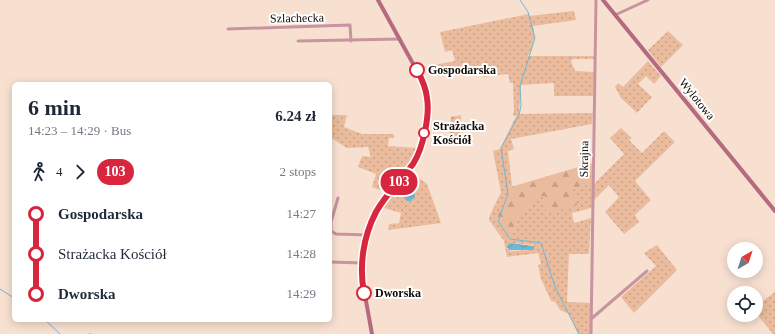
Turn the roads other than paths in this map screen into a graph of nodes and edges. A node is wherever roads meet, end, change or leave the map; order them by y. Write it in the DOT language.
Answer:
graph roads {
  1 [pos="378,0"];
  2 [pos="596,0"];
  3 [pos="603,0"];
  4 [pos="648,0"];
  5 [pos="615,15"];
  6 [pos="228,29"];
  7 [pos="400,39"];
  8 [pos="298,41"];
  9 [pos="351,41"];
  10 [pos="338,198"];
  11 [pos="775,211"];
  12 [pos="332,219"];
  13 [pos="332,232"];
  14 [pos="368,235"];
  15 [pos="332,262"];
  16 [pos="362,263"];
  17 [pos="647,271"];
  18 [pos="591,319"];
  19 [pos="372,334"];
  20 [pos="591,334"];
  1 -- 7 [label="street"];
  2 -- 18 [label="street, Skrajna"];
  3 -- 5 [label="street, Wylotowa"];
  4 -- 5 [label="street"];
  5 -- 11 [label="street, Wylotowa"];
  6 -- 9 [label="street, Szlachecka"];
  7 -- 9 [label="street"];
  7 -- 14 [label="street"];
  8 -- 9 [label="street"];
  10 -- 12 [label="street"];
  13 -- 14 [label="street"];
  14 -- 16 [label="street"];
  15 -- 16 [label="street"];
  16 -- 19 [label="street"];
  17 -- 18 [label="street"];
  18 -- 20 [label="street, Skrajna"];
}
